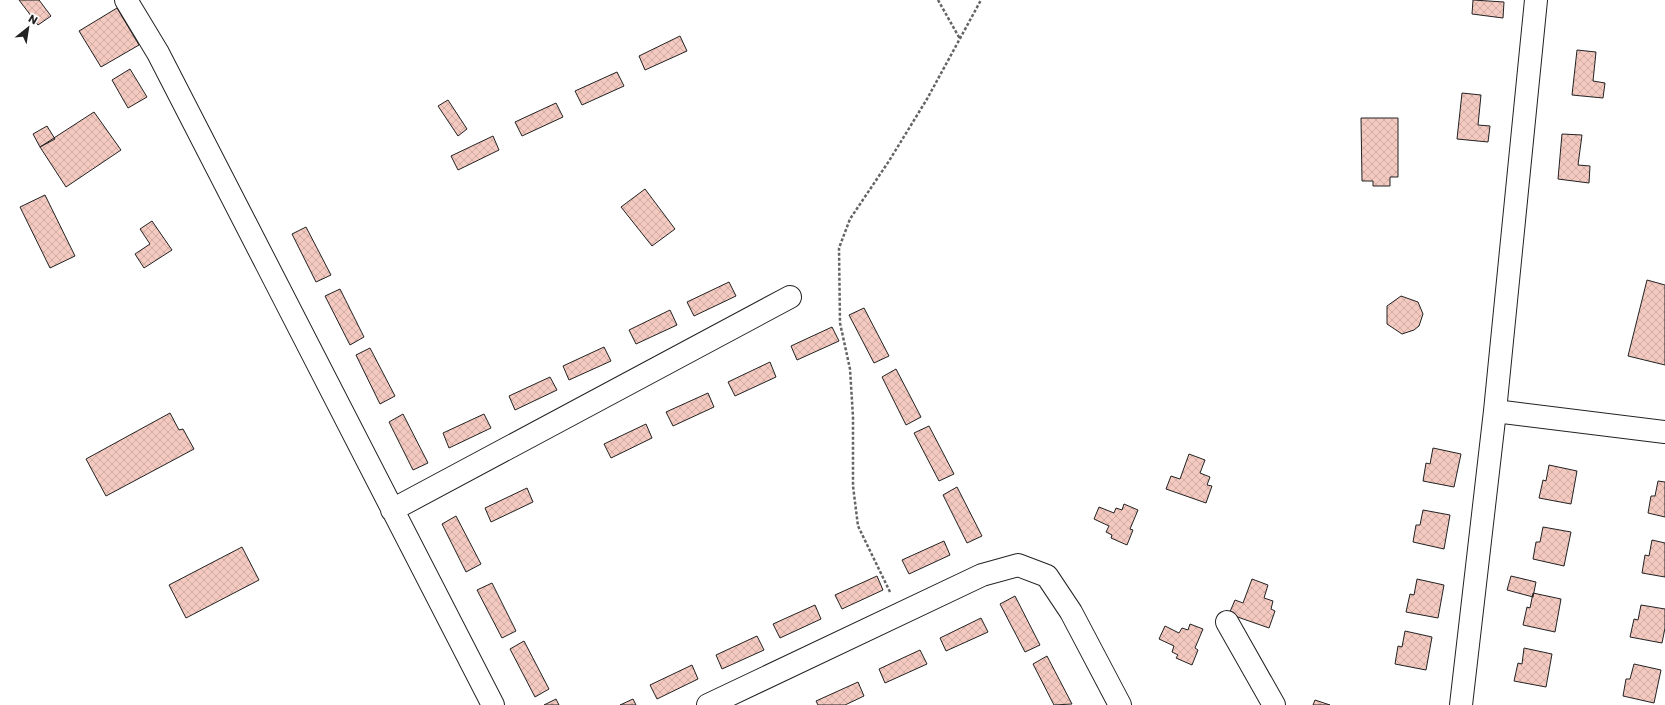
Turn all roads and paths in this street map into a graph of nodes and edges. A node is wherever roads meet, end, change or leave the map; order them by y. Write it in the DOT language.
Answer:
graph roads {
  1 [pos="126,0"];
  2 [pos="938,0"];
  3 [pos="981,0"];
  4 [pos="1536,0"];
  5 [pos="960,40"];
  6 [pos="790,297"];
  7 [pos="1495,411"];
  8 [pos="1665,432"];
  9 [pos="392,510"];
  10 [pos="901,614"];
  11 [pos="1227,622"];
  12 [pos="493,705"];
  13 [pos="708,705"];
  14 [pos="1120,705"];
  15 [pos="1274,705"];
  16 [pos="1461,705"];
  1 -- 9 [label="street"];
  2 -- 5 [label="path"];
  3 -- 5 [label="path"];
  4 -- 7 [label="street"];
  5 -- 10 [label="path"];
  6 -- 9 [label="street"];
  7 -- 8 [label="street"];
  7 -- 16 [label="street"];
  9 -- 12 [label="street"];
  10 -- 13 [label="street"];
  10 -- 14 [label="street"];
  11 -- 15 [label="street"];
}
